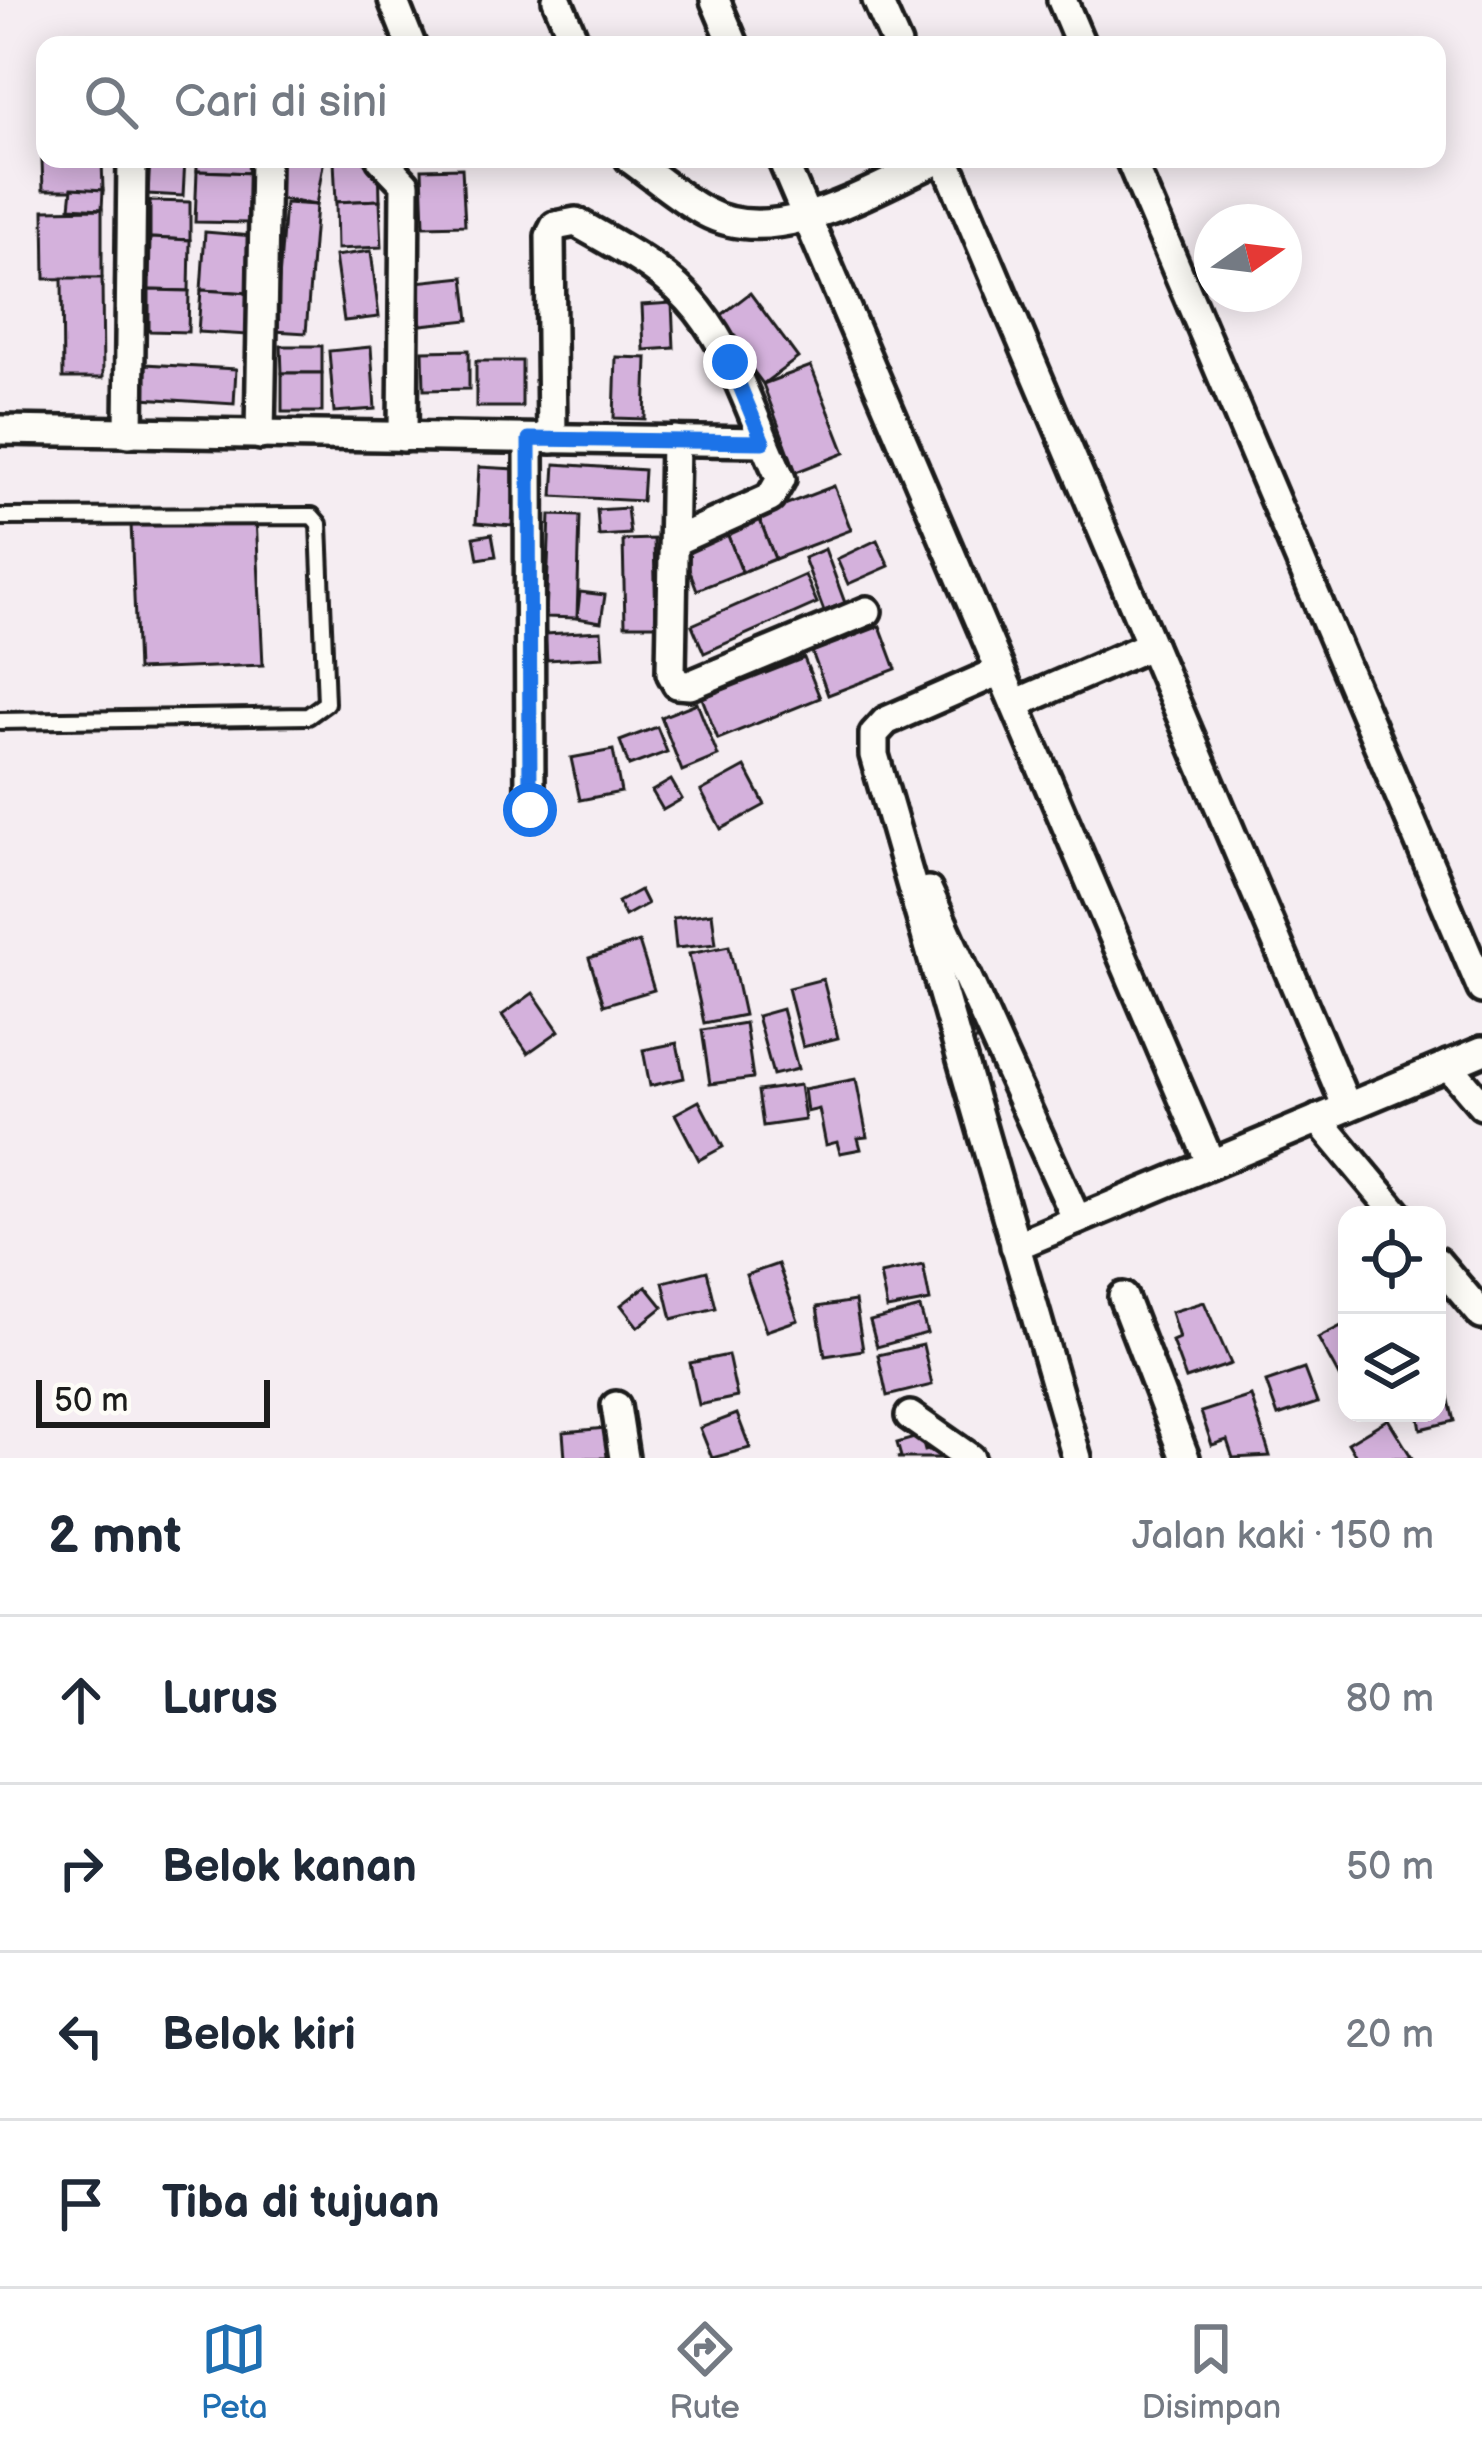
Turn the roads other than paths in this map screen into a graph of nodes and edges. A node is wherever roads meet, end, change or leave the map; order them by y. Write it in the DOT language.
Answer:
graph roads {
  1 [pos="393,0"];
  2 [pos="556,0"];
  3 [pos="715,0"];
  4 [pos="877,0"];
  5 [pos="1062,0"];
  6 [pos="407,36"];
  7 [pos="572,36"];
  8 [pos="730,36"];
  9 [pos="893,36"];
  10 [pos="1077,36"];
  11 [pos="132,168"];
  12 [pos="265,168"];
  13 [pos="390,168"];
  14 [pos="642,168"];
  15 [pos="786,168"];
  16 [pos="922,168"];
  17 [pos="947,168"];
  18 [pos="1134,168"];
  19 [pos="807,216"];
  20 [pos="0,430"];
  21 [pos="129,433"];
  22 [pos="260,435"];
  23 [pos="403,437"];
  24 [pos="541,439"];
  25 [pos="675,440"];
  26 [pos="763,442"];
  27 [pos="0,517"];
  28 [pos="675,541"];
  29 [pos="867,611"];
  30 [pos="1151,645"];
  31 [pos="1000,670"];
  32 [pos="1015,704"];
  33 [pos="0,721"];
  34 [pos="887,800"];
  35 [pos="530,810"];
  36 [pos="1482,988"];
  37 [pos="1482,1051"];
  38 [pos="1448,1066"];
  39 [pos="1482,1105"];
  40 [pos="1348,1107"];
  41 [pos="1318,1119"];
  42 [pos="1211,1164"];
  43 [pos="1390,1206"];
  44 [pos="1077,1220"];
  45 [pos="1015,1246"];
  46 [pos="1446,1273"];
  47 [pos="1123,1297"];
  48 [pos="1482,1316"];
  49 [pos="616,1406"];
  50 [pos="910,1416"];
  51 [pos="624,1458"];
  52 [pos="970,1458"];
  53 [pos="1077,1458"];
  54 [pos="1185,1458"];
  1 -- 6 [label="street"];
  2 -- 7 [label="street"];
  3 -- 8 [label="street"];
  4 -- 9 [label="street"];
  5 -- 10 [label="street"];
  11 -- 21 [label="street"];
  12 -- 22 [label="street"];
  13 -- 23 [label="street"];
  14 -- 19 [label="street"];
  15 -- 19 [label="street"];
  16 -- 19 [label="street"];
  17 -- 30 [label="street"];
  18 -- 36 [label="street"];
  19 -- 31 [label="street"];
  20 -- 21 [label="street"];
  21 -- 22 [label="street"];
  22 -- 23 [label="street"];
  23 -- 24 [label="street"];
  24 -- 25 [label="street"];
  24 -- 26 [label="street"];
  24 -- 35 [label="street"];
  25 -- 26 [label="street"];
  25 -- 28 [label="street"];
  26 -- 28 [label="street"];
  27 -- 33 [label="lane"];
  28 -- 29 [label="street"];
  30 -- 32 [label="street"];
  30 -- 40 [label="street"];
  31 -- 32 [label="street"];
  31 -- 34 [label="street"];
  32 -- 42 [label="street"];
  34 -- 44 [label="street"];
  34 -- 45 [label="street"];
  37 -- 38 [label="street"];
  38 -- 39 [label="street"];
  38 -- 40 [label="street"];
  40 -- 41 [label="street"];
  41 -- 42 [label="street"];
  41 -- 43 [label="street"];
  42 -- 44 [label="street"];
  44 -- 45 [label="street"];
  45 -- 53 [label="street"];
  46 -- 48 [label="street"];
  47 -- 54 [label="street"];
  49 -- 51 [label="street"];
  50 -- 52 [label="street"];
}
